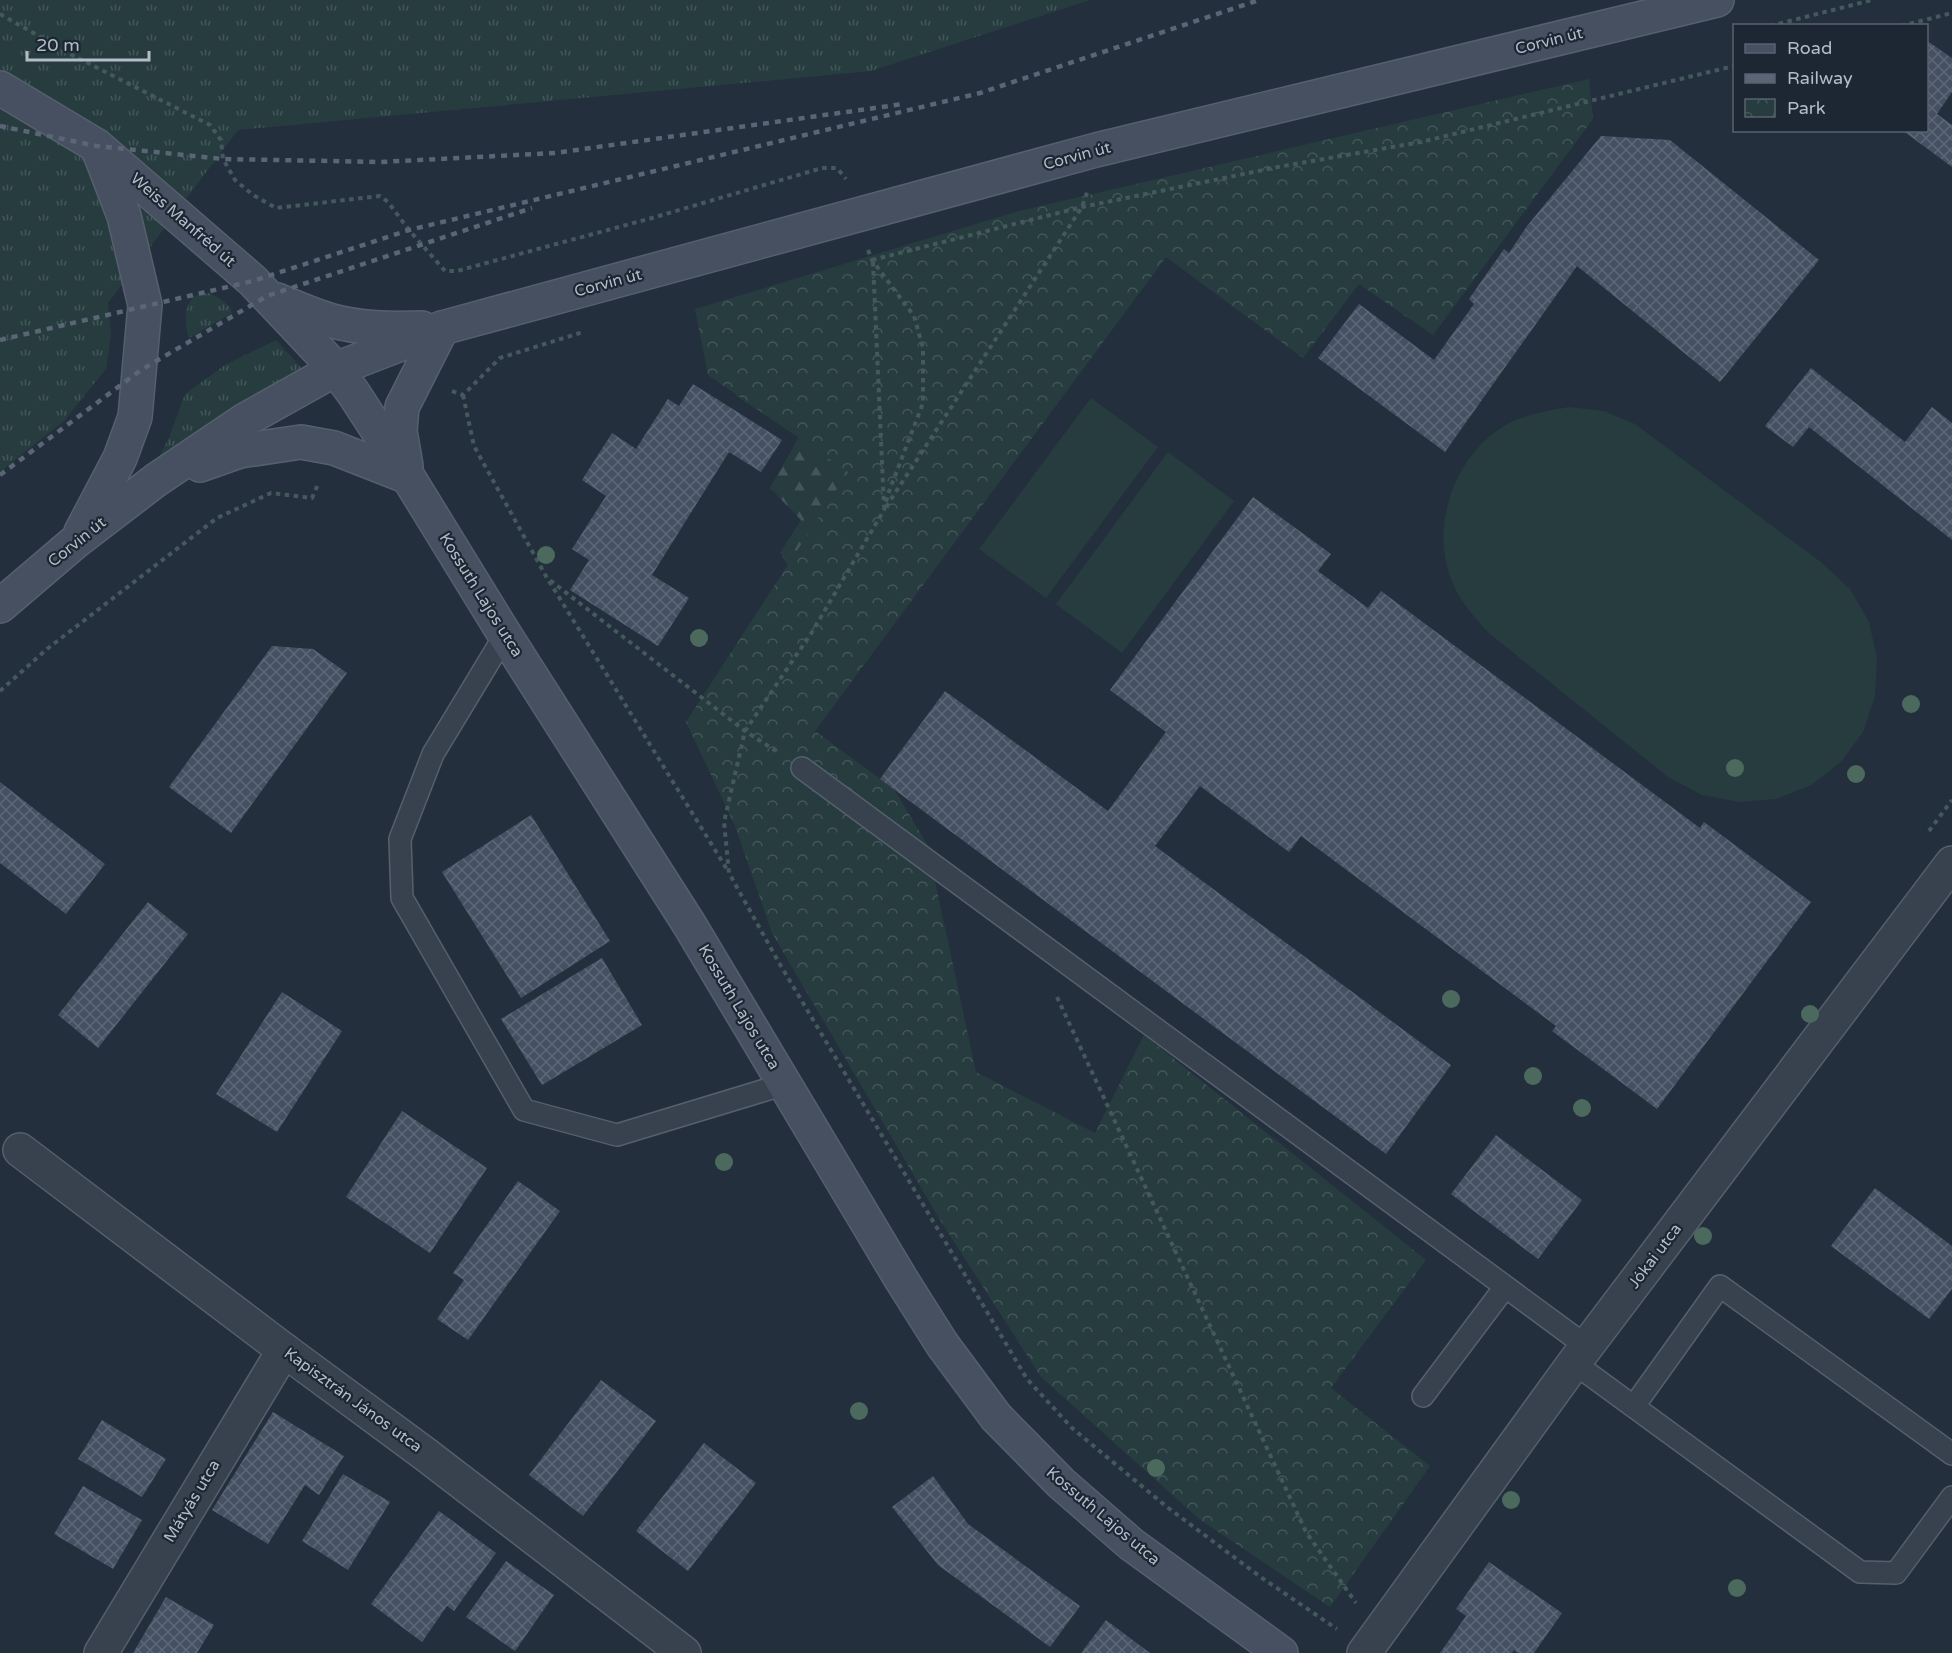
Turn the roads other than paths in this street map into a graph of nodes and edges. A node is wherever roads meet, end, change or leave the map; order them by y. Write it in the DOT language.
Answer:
graph roads {
  1 [pos="1717,0"];
  2 [pos="0,88"];
  3 [pos="97,146"];
  4 [pos="267,296"];
  5 [pos="442,328"];
  6 [pos="336,369"];
  7 [pos="408,477"];
  8 [pos="156,480"];
  9 [pos="75,542"];
  10 [pos="0,606"];
  11 [pos="505,635"];
  12 [pos="802,768"];
  13 [pos="1952,863"];
  14 [pos="784,1084"];
  15 [pos="20,1150"];
  16 [pos="1505,1287"];
  17 [pos="284,1350"];
  18 [pos="1580,1355"];
  19 [pos="1423,1396"];
  20 [pos="1634,1406"];
  21 [pos="1952,1454"];
  22 [pos="1952,1497"];
  23 [pos="101,1653"];
  24 [pos="684,1653"];
  25 [pos="1281,1653"];
  26 [pos="1364,1653"];
  1 -- 5 [label="main road, Corvin út"];
  2 -- 3 [label="main road, Weiss Manfréd út"];
  3 -- 4 [label="main road, Weiss Manfréd út"];
  3 -- 9 [label="main road, Weiss Manfréd út"];
  4 -- 5 [label="main road"];
  4 -- 6 [label="main road, Kossuth Lajos utca"];
  5 -- 6 [label="main road"];
  5 -- 7 [label="main road"];
  6 -- 7 [label="main road, Kossuth Lajos utca"];
  6 -- 8 [label="main road"];
  7 -- 8 [label="main road"];
  7 -- 11 [label="main road, Kossuth Lajos utca"];
  8 -- 9 [label="main road, Corvin út"];
  9 -- 10 [label="main road, Corvin út"];
  11 -- 14 [label="main road, Kossuth Lajos utca"];
  11 -- 14 [label="lane"];
  12 -- 16 [label="lane"];
  13 -- 18 [label="street, Jókai utca"];
  14 -- 25 [label="main road, Kossuth Lajos utca"];
  15 -- 17 [label="street, Kapisztrán János utca"];
  16 -- 18 [label="lane"];
  16 -- 19 [label="lane"];
  17 -- 23 [label="street, Mátyás utca"];
  17 -- 24 [label="street, Kapisztrán János utca"];
  18 -- 20 [label="lane"];
  18 -- 26 [label="street, Jókai utca"];
  20 -- 21 [label="lane"];
  20 -- 22 [label="lane"];
}
